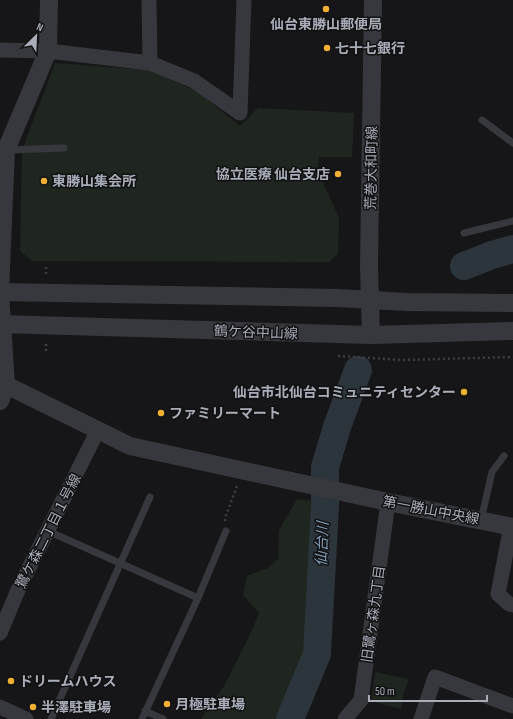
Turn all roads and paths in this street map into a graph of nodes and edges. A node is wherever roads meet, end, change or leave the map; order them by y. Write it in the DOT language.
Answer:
graph roads {
  1 [pos="49,0"];
  2 [pos="149,0"];
  3 [pos="244,0"];
  4 [pos="373,0"];
  5 [pos="0,50"];
  6 [pos="48,51"];
  7 [pos="150,63"];
  8 [pos="482,120"];
  9 [pos="513,143"];
  10 [pos="64,148"];
  11 [pos="3,150"];
  12 [pos="513,221"];
  13 [pos="464,233"];
  14 [pos="46,267"];
  15 [pos="46,279"];
  16 [pos="0,292"];
  17 [pos="370,299"];
  18 [pos="513,303"];
  19 [pos="1,324"];
  20 [pos="513,331"];
  21 [pos="371,336"];
  22 [pos="46,340"];
  23 [pos="46,351"];
  24 [pos="338,356"];
  25 [pos="513,357"];
  26 [pos="3,393"];
  27 [pos="98,430"];
  28 [pos="504,456"];
  29 [pos="242,470"];
  30 [pos="150,497"];
  31 [pos="388,502"];
  32 [pos="481,520"];
  33 [pos="512,526"];
  34 [pos="226,531"];
  35 [pos="48,532"];
  36 [pos="120,564"];
  37 [pos="198,598"];
  38 [pos="513,605"];
  39 [pos="0,633"];
  40 [pos="513,706"];
  41 [pos="0,708"];
  42 [pos="145,711"];
  43 [pos="26,719"];
  44 [pos="51,719"];
  45 [pos="142,719"];
  46 [pos="163,719"];
  47 [pos="345,719"];
  48 [pos="421,719"];
  1 -- 6 [label="street"];
  2 -- 7 [label="street"];
  3 -- 7 [label="street"];
  4 -- 17 [label="street, 荒巻大和町線"];
  5 -- 6 [label="street"];
  6 -- 7 [label="street"];
  6 -- 11 [label="street"];
  8 -- 9 [label="lane"];
  10 -- 11 [label="lane"];
  11 -- 16 [label="street"];
  12 -- 13 [label="lane"];
  14 -- 15 [label="path"];
  16 -- 17 [label="street"];
  16 -- 19 [label="street"];
  17 -- 18 [label="street"];
  17 -- 21 [label="street, 荒巻大和町線"];
  19 -- 21 [label="street, 鶴ケ谷中山線"];
  19 -- 26 [label="street"];
  20 -- 21 [label="street, 鶴ケ谷中山線"];
  22 -- 23 [label="path"];
  24 -- 25 [label="path"];
  26 -- 27 [label="street, 第一勝山中央線"];
  27 -- 29 [label="street, 第一勝山中央線"];
  27 -- 35 [label="street, 鷺ケ森二丁目１号線"];
  28 -- 32 [label="lane"];
  29 -- 31 [label="street, 第一勝山中央線"];
  29 -- 34 [label="path"];
  30 -- 36 [label="lane"];
  31 -- 32 [label="street, 第一勝山中央線"];
  31 -- 47 [label="street, 旧鷺ヶ森九丁目"];
  32 -- 33 [label="street, 第一勝山中央線"];
  33 -- 38 [label="street"];
  34 -- 37 [label="lane"];
  35 -- 36 [label="lane"];
  35 -- 39 [label="street, 鷺ケ森二丁目１号線"];
  36 -- 37 [label="lane"];
  36 -- 44 [label="lane"];
  37 -- 42 [label="lane"];
  40 -- 48 [label="street"];
  41 -- 43 [label="street"];
  42 -- 45 [label="lane"];
  42 -- 46 [label="lane"];
}
